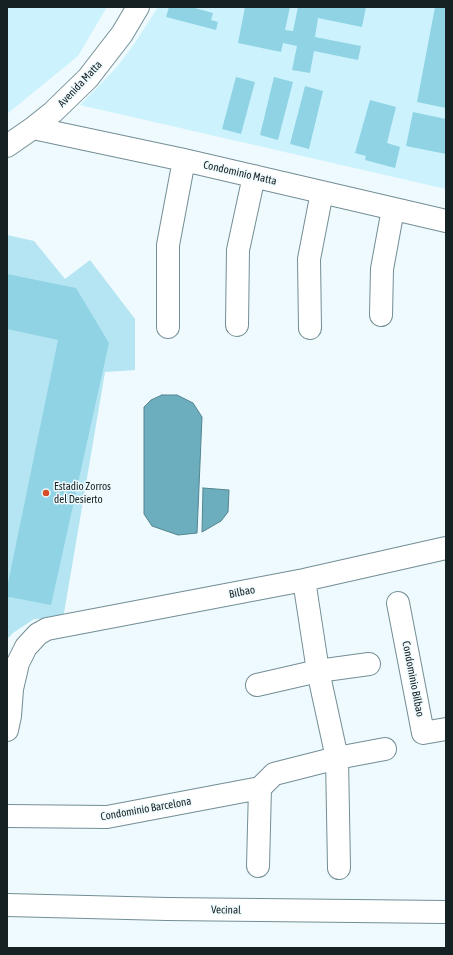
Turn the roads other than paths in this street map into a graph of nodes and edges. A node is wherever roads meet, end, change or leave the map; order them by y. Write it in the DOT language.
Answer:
graph roads {
  1 [pos="138,7"];
  2 [pos="33,128"];
  3 [pos="7,146"];
  4 [pos="184,160"];
  5 [pos="254,176"];
  6 [pos="322,192"];
  7 [pos="393,209"];
  8 [pos="446,221"];
  9 [pos="381,315"];
  10 [pos="238,325"];
  11 [pos="168,327"];
  12 [pos="310,328"];
  13 [pos="446,548"];
  14 [pos="304,580"];
  15 [pos="398,603"];
  16 [pos="368,664"];
  17 [pos="318,671"];
  18 [pos="257,685"];
  19 [pos="10,690"];
  20 [pos="446,729"];
  21 [pos="7,730"];
  22 [pos="385,748"];
  23 [pos="338,758"];
  24 [pos="260,788"];
  25 [pos="7,816"];
  26 [pos="258,866"];
  27 [pos="339,868"];
  28 [pos="7,905"];
  29 [pos="446,912"];
  1 -- 2 [label="street, Avenida Matta"];
  2 -- 3 [label="street, Avenida Matta"];
  2 -- 4 [label="street, Condominio Matta"];
  4 -- 5 [label="street, Condominio Matta"];
  4 -- 11 [label="street"];
  5 -- 6 [label="street, Condominio Matta"];
  5 -- 10 [label="street"];
  6 -- 7 [label="street, Condominio Matta"];
  6 -- 12 [label="street"];
  7 -- 8 [label="street, Condominio Matta"];
  7 -- 9 [label="street"];
  13 -- 14 [label="street, Bilbao"];
  14 -- 17 [label="street"];
  14 -- 19 [label="street, Bilbao"];
  15 -- 20 [label="street, Condominio Bilbao"];
  16 -- 17 [label="street"];
  17 -- 18 [label="street"];
  17 -- 23 [label="street"];
  19 -- 21 [label="street"];
  22 -- 23 [label="street"];
  23 -- 24 [label="street"];
  23 -- 27 [label="street"];
  24 -- 25 [label="street, Condominio Barcelona"];
  24 -- 26 [label="street"];
  28 -- 29 [label="street, Vecinal"];
}
